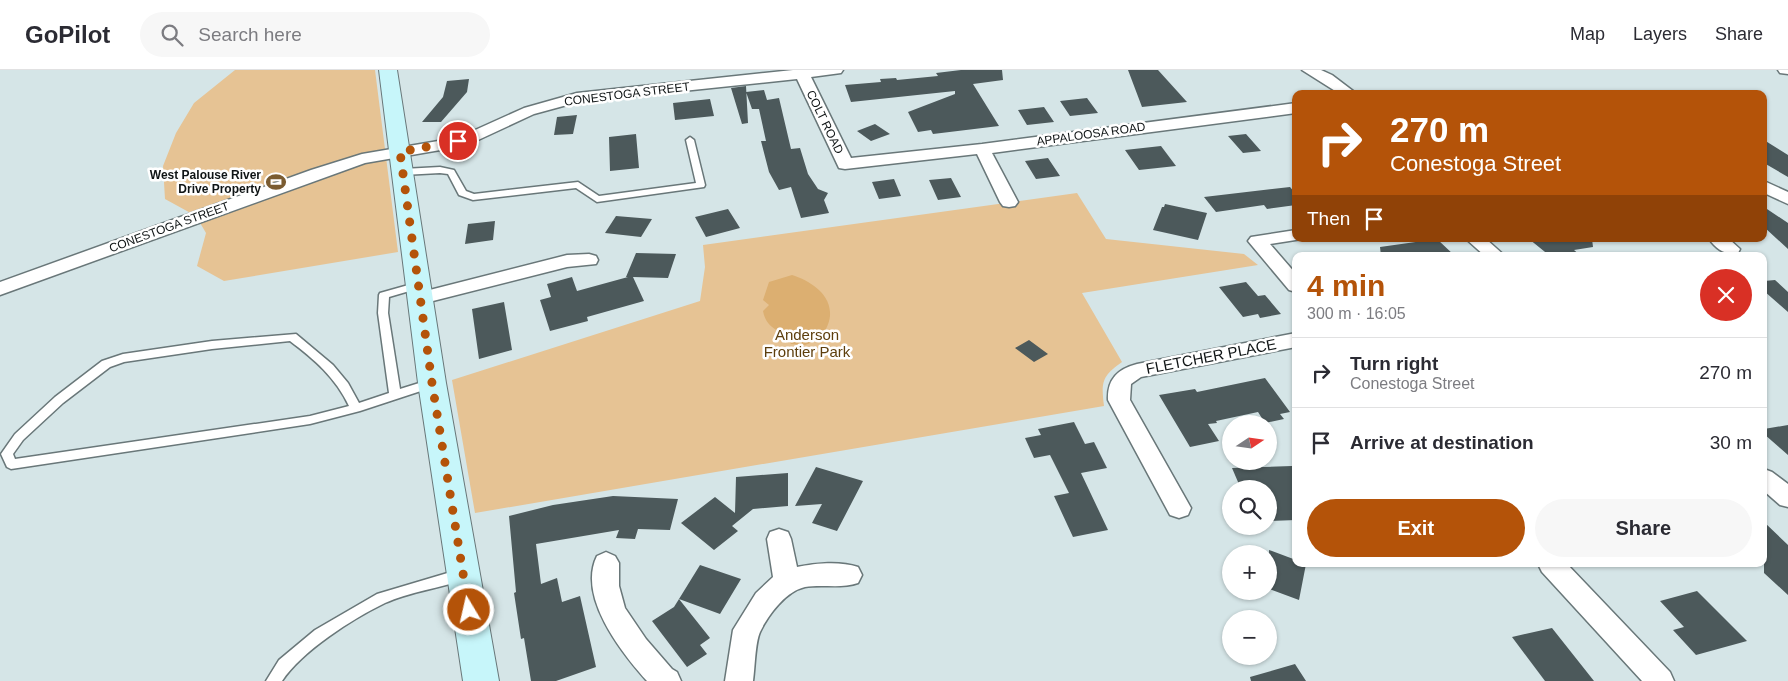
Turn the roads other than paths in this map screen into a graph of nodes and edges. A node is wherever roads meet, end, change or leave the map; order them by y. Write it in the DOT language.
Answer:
graph roads {
  1 [pos="388,70"];
  2 [pos="836,70"];
  3 [pos="1309,70"];
  4 [pos="801,72"];
  5 [pos="1344,90"];
  6 [pos="1292,109"];
  7 [pos="690,140"];
  8 [pos="982,149"];
  9 [pos="886,160"];
  10 [pos="402,162"];
  11 [pos="1767,188"];
  12 [pos="1788,199"];
  13 [pos="1009,202"];
  14 [pos="1292,236"];
  15 [pos="1479,242"];
  16 [pos="1491,252"];
  17 [pos="590,260"];
  18 [pos="1292,281"];
  19 [pos="0,289"];
  20 [pos="420,292"];
  21 [pos="1292,341"];
  22 [pos="432,383"];
  23 [pos="394,396"];
  24 [pos="356,408"];
  25 [pos="1767,480"];
  26 [pos="1788,498"];
  27 [pos="1179,508"];
  28 [pos="779,539"];
  29 [pos="606,563"];
  30 [pos="1555,567"];
  31 [pos="463,574"];
  32 [pos="849,575"];
  33 [pos="787,580"];
  34 [pos="273,681"];
  35 [pos="481,681"];
  36 [pos="667,681"];
  37 [pos="739,681"];
  38 [pos="1660,681"];
  1 -- 10 [label="street"];
  2 -- 4 [label="street, CONESTOGA STREET"];
  3 -- 5 [label="street"];
  4 -- 9 [label="street, COLT ROAD"];
  4 -- 10 [label="street, CONESTOGA STREET"];
  6 -- 8 [label="street, APPALOOSA ROAD"];
  7 -- 10 [label="lane"];
  8 -- 9 [label="street, APPALOOSA ROAD"];
  8 -- 13 [label="street"];
  10 -- 19 [label="street, CONESTOGA STREET"];
  10 -- 20 [label="street"];
  11 -- 12 [label="street"];
  14 -- 18 [label="street"];
  15 -- 16 [label="street"];
  17 -- 20 [label="street"];
  20 -- 22 [label="street"];
  20 -- 23 [label="lane"];
  21 -- 27 [label="street, FLETCHER PLACE"];
  22 -- 23 [label="lane"];
  22 -- 31 [label="street"];
  23 -- 24 [label="lane"];
  24 -- 24 [label="lane"];
  25 -- 26 [label="street"];
  28 -- 33 [label="street"];
  29 -- 36 [label="street"];
  30 -- 38 [label="street"];
  31 -- 34 [label="lane"];
  31 -- 35 [label="street"];
  32 -- 33 [label="street"];
  33 -- 37 [label="street"];
}
